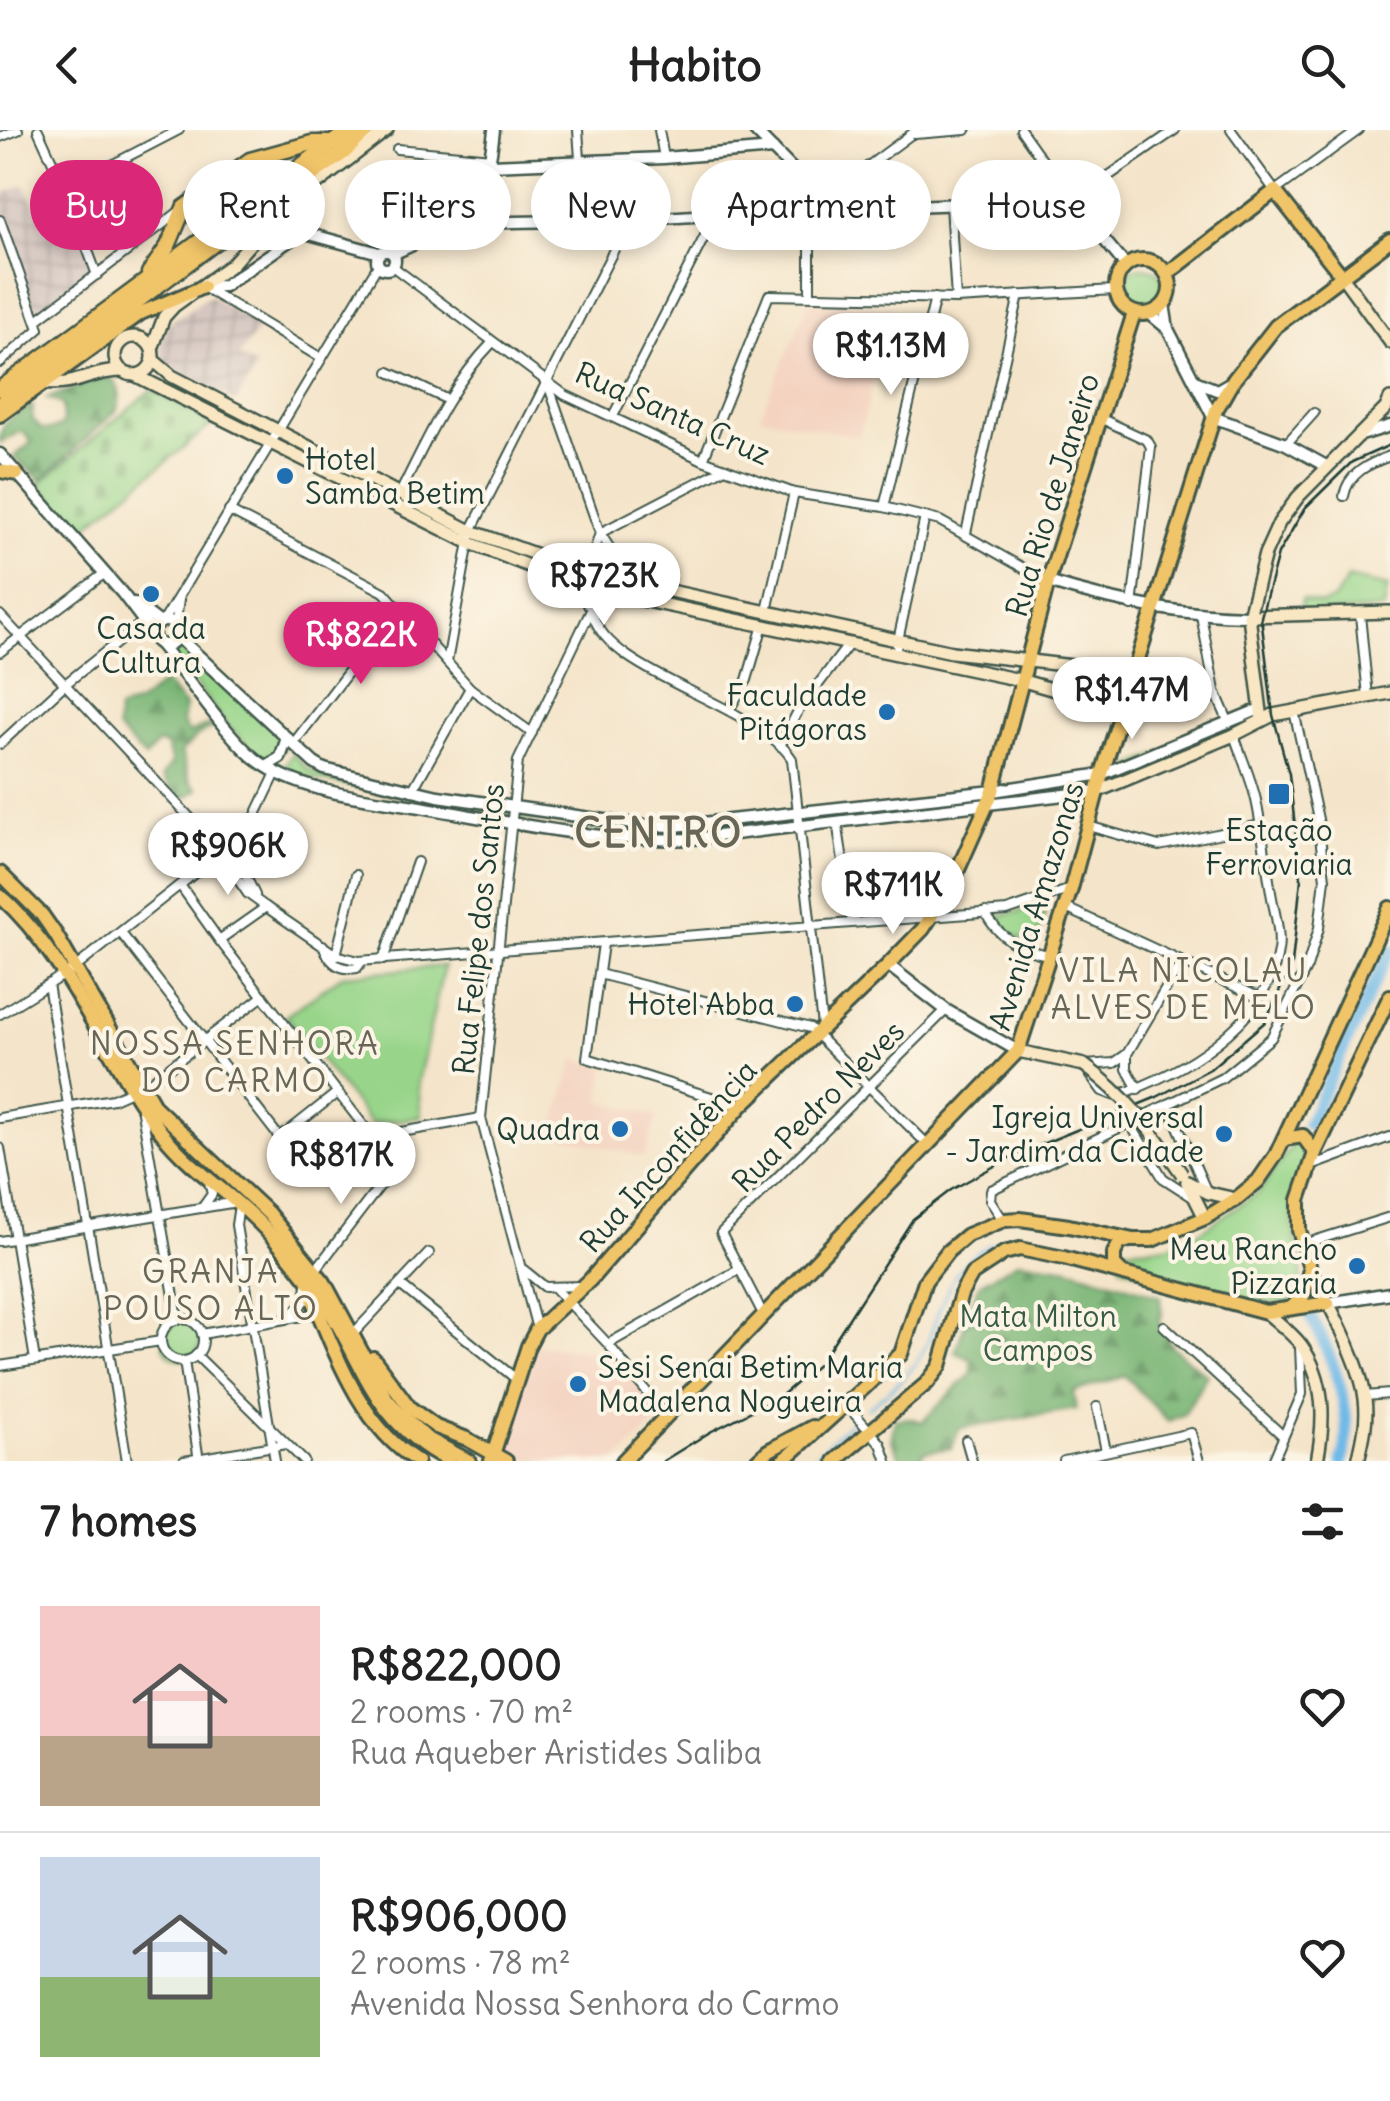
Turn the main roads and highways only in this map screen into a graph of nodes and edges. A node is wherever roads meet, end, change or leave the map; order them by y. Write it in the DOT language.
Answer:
graph roads {
  1 [pos="350,130"];
  2 [pos="367,130"];
  3 [pos="387,130"];
  4 [pos="337,142"];
  5 [pos="1390,240"];
  6 [pos="1167,274"];
  7 [pos="1342,276"];
  8 [pos="143,282"];
  9 [pos="204,287"];
  10 [pos="1134,313"];
  11 [pos="1390,342"];
  12 [pos="153,355"];
  13 [pos="129,373"];
  14 [pos="42,384"];
  15 [pos="0,389"];
  16 [pos="1389,406"];
  17 [pos="1,411"];
  18 [pos="273,437"];
  19 [pos="0,471"];
  20 [pos="17,474"];
  21 [pos="470,537"];
  22 [pos="1390,612"];
  23 [pos="1249,616"];
  24 [pos="1026,661"];
  25 [pos="1106,670"];
  26 [pos="1133,673"];
  27 [pos="1020,680"];
  28 [pos="1390,693"];
  29 [pos="1098,704"];
  30 [pos="1124,710"];
  31 [pos="1261,715"];
  32 [pos="1098,791"];
  33 [pos="1,879"];
  34 [pos="0,896"];
  35 [pos="1390,908"];
  36 [pos="932,915"];
  37 [pos="1390,996"];
  38 [pos="1386,1018"];
  39 [pos="1018,1051"];
  40 [pos="137,1090"];
  41 [pos="1284,1140"];
  42 [pos="185,1148"];
  43 [pos="1314,1159"];
  44 [pos="1185,1178"];
  45 [pos="1236,1198"];
  46 [pos="1206,1218"];
  47 [pos="272,1228"];
  48 [pos="1133,1240"];
  49 [pos="1310,1268"];
  50 [pos="1121,1272"];
  51 [pos="312,1279"];
  52 [pos="334,1300"];
  53 [pos="1328,1303"];
  54 [pos="1286,1309"];
  55 [pos="1266,1312"];
  56 [pos="832,1416"];
  57 [pos="501,1428"];
  58 [pos="467,1438"];
  59 [pos="425,1443"];
  60 [pos="497,1459"];
  61 [pos="417,1461"];
  62 [pos="450,1461"];
  63 [pos="469,1461"];
  64 [pos="623,1461"];
  65 [pos="757,1461"];
  66 [pos="783,1461"];
  67 [pos="835,1461"];
  68 [pos="1316,1461"];
  69 [pos="1358,1461"];
  1 -- 4 [label="highway"];
  2 -- 17 [label="highway"];
  3 -- 9 [label="main road"];
  4 -- 8 [label="highway"];
  4 -- 8 [label="highway"];
  5 -- 7 [label="main road, Avenida Amazonas"];
  6 -- 7 [label="main road"];
  6 -- 10 [label="main road"];
  6 -- 10 [label="main road"];
  7 -- 11 [label="main road"];
  7 -- 26 [label="main road, Avenida Amazonas"];
  8 -- 15 [label="highway"];
  9 -- 12 [label="main road"];
  9 -- 14 [label="main road"];
  10 -- 24 [label="main road, Rua Rio de Janeiro"];
  12 -- 13 [label="main road"];
  12 -- 13 [label="main road"];
  12 -- 18 [label="main road"];
  13 -- 14 [label="main road"];
  13 -- 18 [label="main road"];
  14 -- 17 [label="main road"];
  16 -- 23 [label="main road"];
  18 -- 21 [label="main road"];
  18 -- 21 [label="main road"];
  19 -- 20 [label="main road"];
  21 -- 24 [label="main road"];
  21 -- 27 [label="main road"];
  22 -- 23 [label="main road"];
  23 -- 31 [label="main road"];
  24 -- 25 [label="main road"];
  24 -- 27 [label="main road, Rua Rio de Janeiro"];
  25 -- 26 [label="main road"];
  25 -- 29 [label="main road"];
  26 -- 30 [label="main road, Avenida Amazonas"];
  27 -- 29 [label="main road"];
  27 -- 36 [label="main road, Rua Rio de Janeiro"];
  28 -- 31 [label="main road"];
  29 -- 30 [label="main road"];
  30 -- 32 [label="main road, Avenida Amazonas"];
  31 -- 32 [label="main road"];
  32 -- 39 [label="main road, Avenida Amazonas"];
  33 -- 40 [label="main road"];
  34 -- 40 [label="main road"];
  35 -- 41 [label="main road"];
  36 -- 57 [label="main road, Rua Inconfidência"];
  37 -- 38 [label="main road"];
  38 -- 43 [label="main road"];
  39 -- 44 [label="main road, bridge"];
  39 -- 64 [label="main road, Avenida Amazonas"];
  40 -- 42 [label="main road"];
  40 -- 42 [label="main road"];
  41 -- 43 [label="main road"];
  41 -- 45 [label="main road"];
  42 -- 47 [label="main road"];
  42 -- 47 [label="main road"];
  43 -- 49 [label="main road"];
  44 -- 45 [label="main road"];
  44 -- 46 [label="main road"];
  45 -- 46 [label="main road"];
  46 -- 48 [label="main road"];
  47 -- 51 [label="main road"];
  48 -- 50 [label="main road"];
  48 -- 56 [label="main road"];
  49 -- 53 [label="main road"];
  49 -- 54 [label="main road"];
  50 -- 55 [label="main road"];
  50 -- 67 [label="main road"];
  51 -- 52 [label="main road"];
  51 -- 59 [label="main road"];
  51 -- 61 [label="main road"];
  52 -- 58 [label="main road"];
  52 -- 59 [label="main road"];
  53 -- 54 [label="main road"];
  53 -- 69 [label="main road"];
  54 -- 55 [label="main road"];
  55 -- 68 [label="main road"];
  56 -- 65 [label="main road"];
  56 -- 66 [label="main road"];
  57 -- 58 [label="main road"];
  57 -- 60 [label="main road, Rua Inconfidência"];
  58 -- 60 [label="main road"];
  59 -- 62 [label="main road"];
  59 -- 63 [label="main road"];
}
